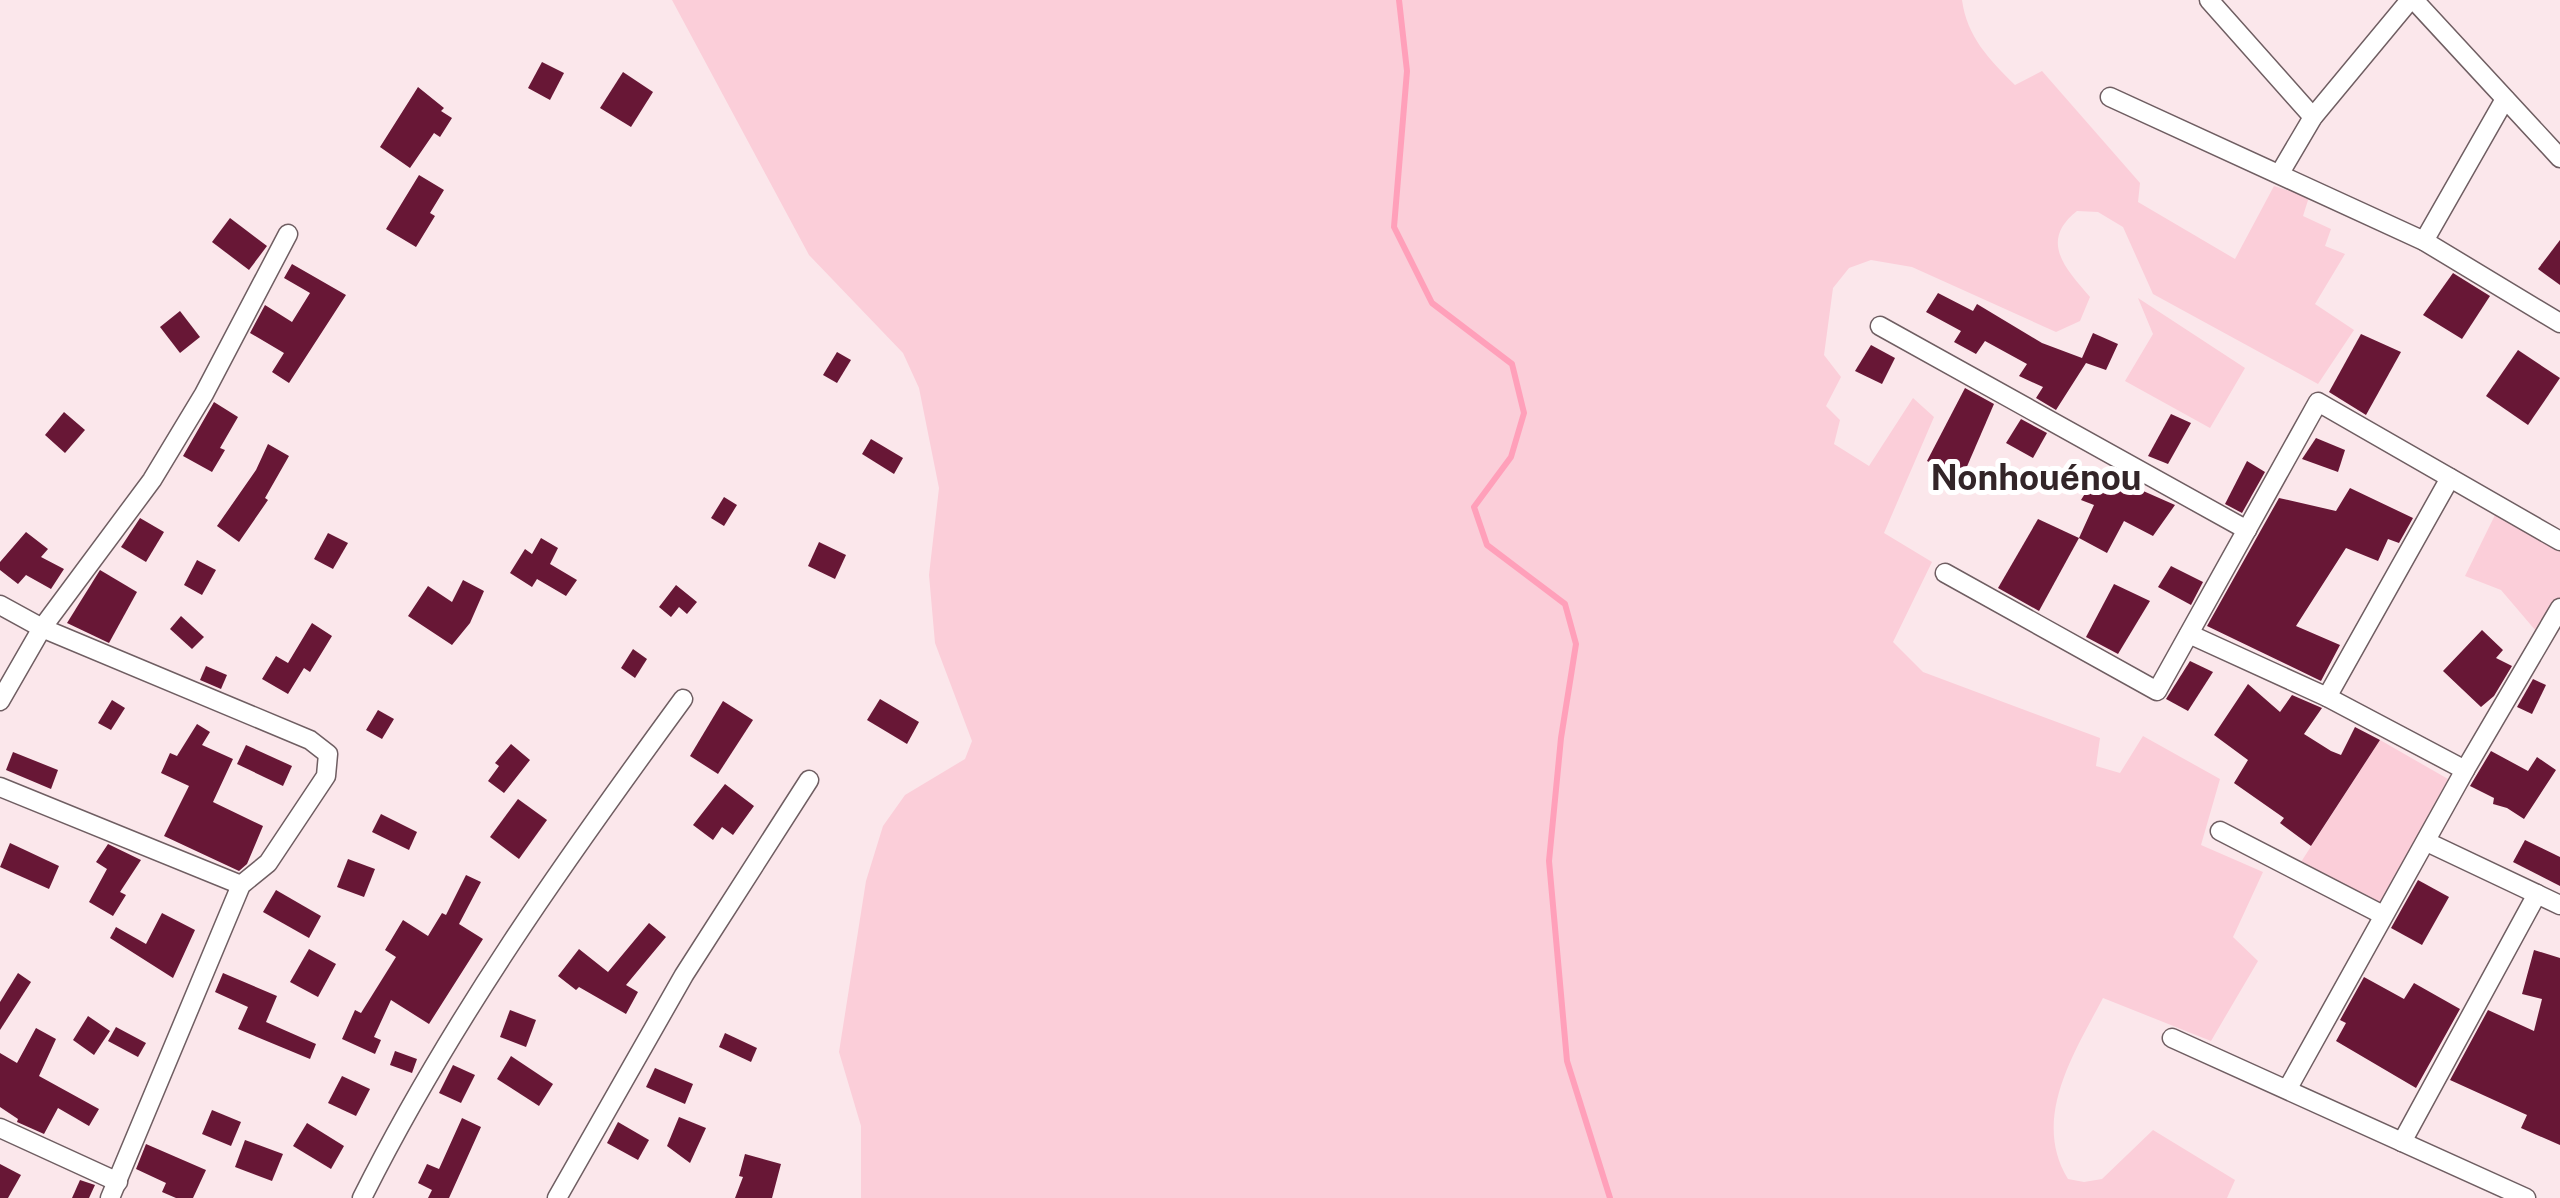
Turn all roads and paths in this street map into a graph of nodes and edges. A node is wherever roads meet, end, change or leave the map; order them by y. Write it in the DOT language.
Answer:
graph roads {
  1 [pos="2209,0"];
  2 [pos="2412,0"];
  3 [pos="2110,97"];
  4 [pos="2504,99"];
  5 [pos="2313,117"];
  6 [pos="2560,158"];
  7 [pos="2280,173"];
  8 [pos="288,234"];
  9 [pos="2424,242"];
  10 [pos="2560,324"];
  11 [pos="1880,326"];
  12 [pos="2450,478"];
  13 [pos="2247,530"];
  14 [pos="2560,541"];
  15 [pos="1945,573"];
  16 [pos="0,606"];
  17 [pos="2560,608"];
  18 [pos="42,628"];
  19 [pos="2189,634"];
  20 [pos="2327,697"];
  21 [pos="682,699"];
  22 [pos="0,701"];
  23 [pos="2465,770"];
  24 [pos="809,780"];
  25 [pos="0,787"];
  26 [pos="2220,831"];
  27 [pos="2426,842"];
  28 [pos="241,886"];
  29 [pos="2537,894"];
  30 [pos="2560,905"];
  31 [pos="2382,915"];
  32 [pos="2172,1038"];
  33 [pos="2288,1088"];
  34 [pos="0,1128"];
  35 [pos="2402,1142"];
  36 [pos="114,1190"];
  37 [pos="362,1198"];
  38 [pos="556,1198"];
  39 [pos="2526,1198"];
  1 -- 5 [label="street"];
  2 -- 4 [label="street"];
  2 -- 5 [label="street"];
  3 -- 7 [label="street"];
  4 -- 6 [label="street"];
  4 -- 9 [label="street"];
  5 -- 7 [label="street"];
  7 -- 9 [label="street"];
  8 -- 18 [label="street"];
  9 -- 10 [label="street"];
  11 -- 13 [label="street"];
  12 -- 13 [label="street"];
  12 -- 14 [label="street"];
  12 -- 20 [label="street"];
  13 -- 19 [label="street"];
  15 -- 19 [label="street"];
  16 -- 18 [label="street"];
  17 -- 23 [label="street"];
  18 -- 22 [label="street"];
  18 -- 28 [label="street"];
  19 -- 20 [label="street"];
  20 -- 23 [label="street"];
  21 -- 37 [label="street"];
  23 -- 27 [label="street"];
  24 -- 38 [label="street"];
  25 -- 28 [label="street"];
  26 -- 31 [label="street"];
  27 -- 29 [label="street"];
  27 -- 31 [label="street"];
  28 -- 36 [label="street"];
  29 -- 30 [label="street"];
  29 -- 35 [label="street"];
  31 -- 33 [label="street"];
  32 -- 33 [label="street"];
  33 -- 35 [label="street"];
  34 -- 36 [label="street"];
  35 -- 39 [label="street"];
}
